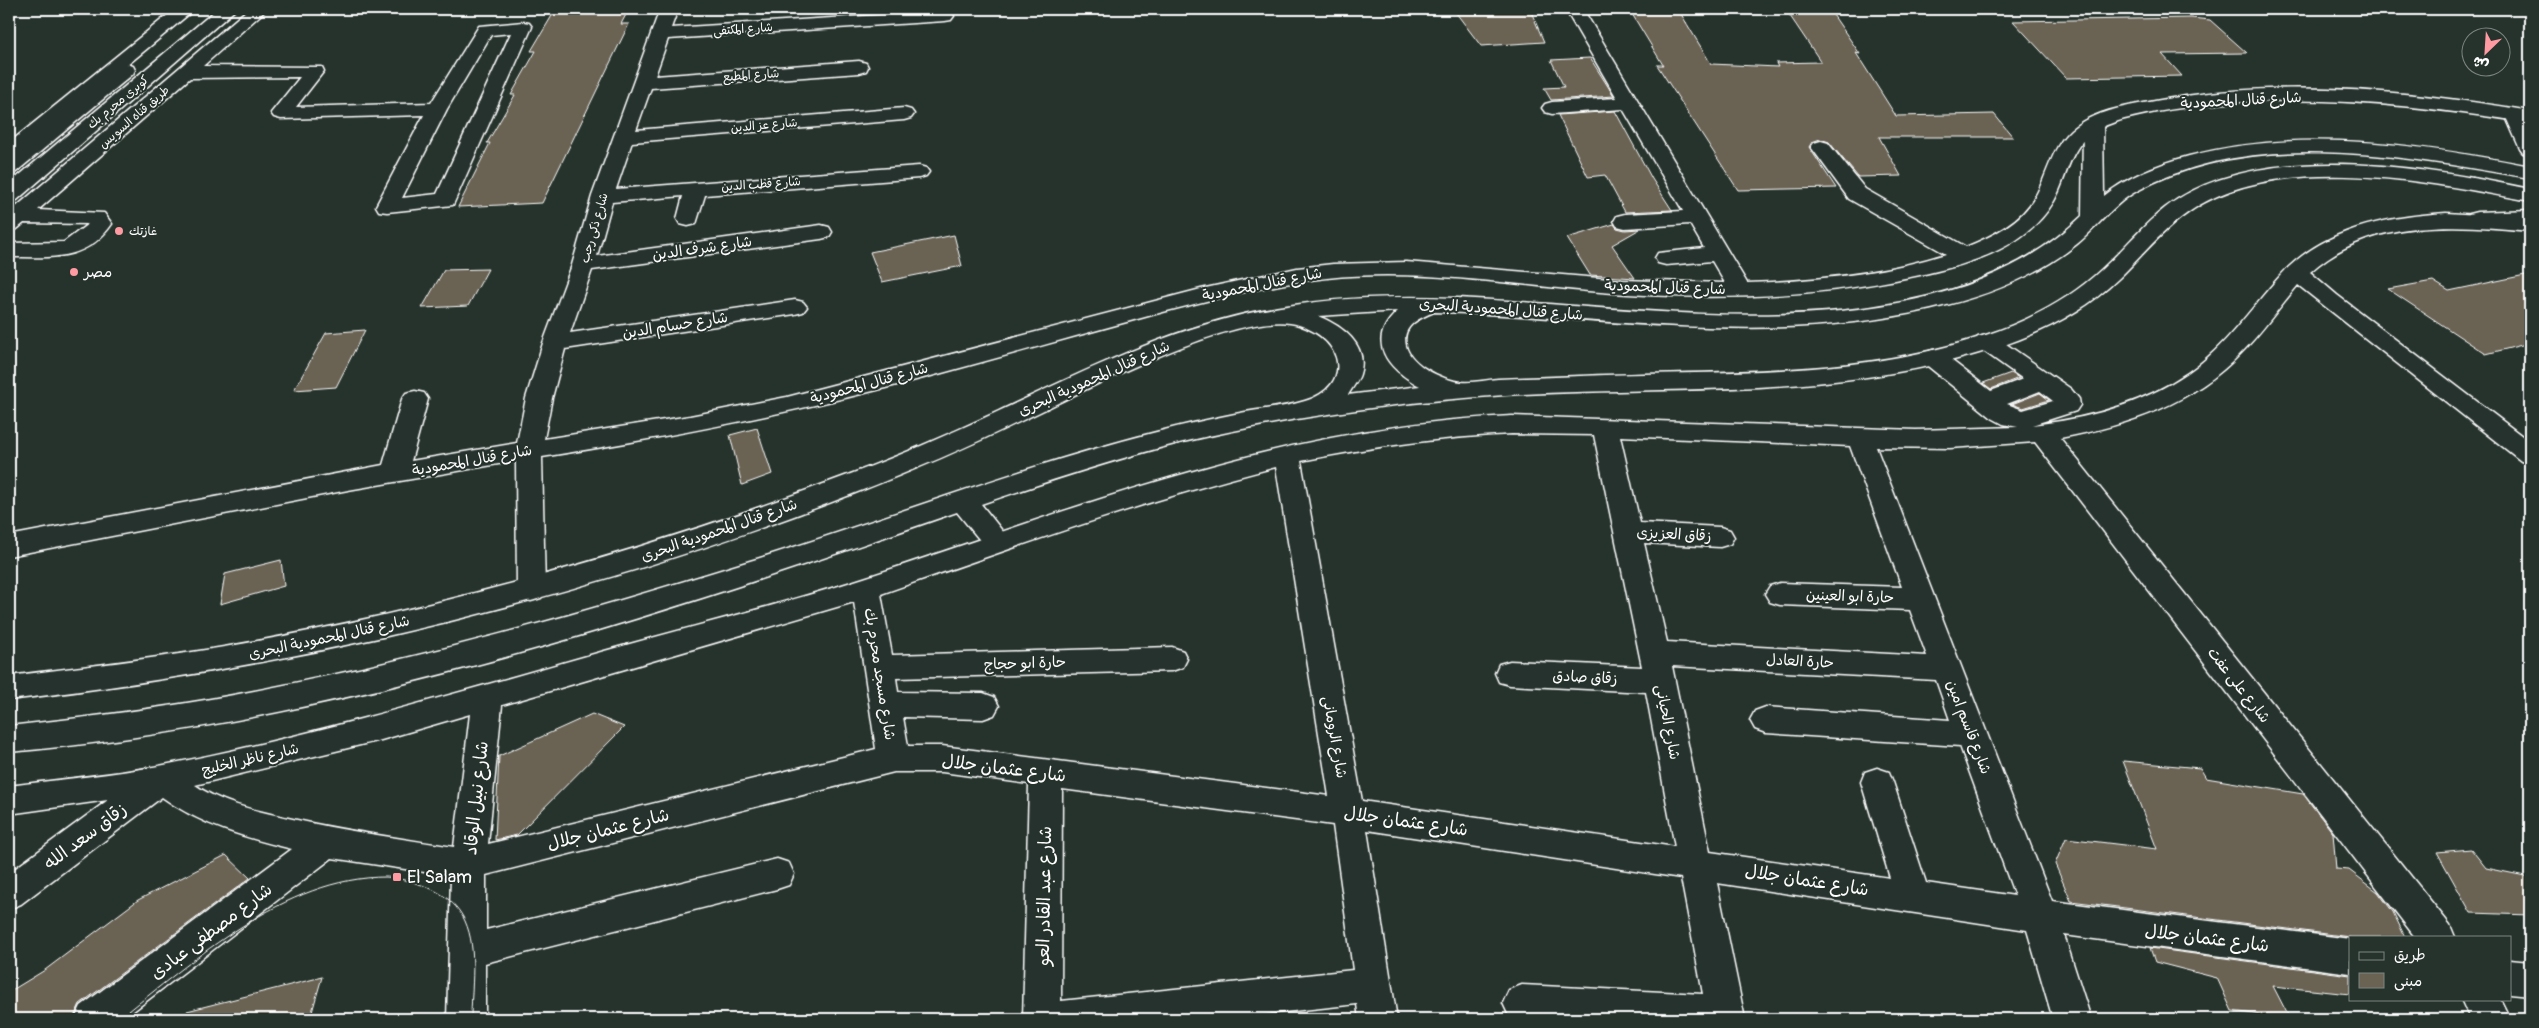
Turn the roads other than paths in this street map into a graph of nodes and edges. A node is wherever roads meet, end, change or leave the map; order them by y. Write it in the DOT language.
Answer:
graph roads {
  1 [pos="186,9"];
  2 [pos="200,9"];
  3 [pos="227,9"];
  4 [pos="258,9"];
  5 [pos="669,9"];
  6 [pos="1574,9"];
  7 [pos="945,16"];
  8 [pos="660,34"];
  9 [pos="859,67"];
  10 [pos="186,72"];
  11 [pos="643,83"];
  12 [pos="1628,103"];
  13 [pos="1552,108"];
  14 [pos="437,109"];
  15 [pos="904,114"];
  16 [pos="2523,116"];
  17 [pos="2093,124"];
  18 [pos="624,136"];
  19 [pos="1821,148"];
  20 [pos="2530,149"];
  21 [pos="9,153"];
  22 [pos="9,168"];
  23 [pos="919,172"];
  24 [pos="2530,172"];
  25 [pos="696,189"];
  26 [pos="9,195"];
  27 [pos="2530,195"];
  28 [pos="603,196"];
  29 [pos="2093,216"];
  30 [pos="2530,216"];
  31 [pos="1698,217"];
  32 [pos="688,219"];
  33 [pos="2477,219"];
  34 [pos="13,220"];
  35 [pos="1625,221"];
  36 [pos="2530,225"];
  37 [pos="821,232"];
  38 [pos="11,252"];
  39 [pos="1720,254"];
  40 [pos="1964,255"];
  41 [pos="1666,258"];
  42 [pos="583,265"];
  43 [pos="2297,272"];
  44 [pos="1740,290"];
  45 [pos="1436,303"];
  46 [pos="796,307"];
  47 [pos="1277,314"];
  48 [pos="1987,342"];
  49 [pos="555,343"];
  50 [pos="1933,358"];
  51 [pos="2042,381"];
  52 [pos="1464,390"];
  53 [pos="415,399"];
  54 [pos="1988,402"];
  55 [pos="1320,406"];
  56 [pos="1605,427"];
  57 [pos="2026,428"];
  58 [pos="1860,438"];
  59 [pos="528,450"];
  60 [pos="2530,454"];
  61 [pos="1287,456"];
  62 [pos="394,473"];
  63 [pos="963,501"];
  64 [pos="1628,532"];
  65 [pos="1720,537"];
  66 [pos="997,542"];
  67 [pos="9,546"];
  68 [pos="866,588"];
  69 [pos="531,590"];
  70 [pos="1780,594"];
  71 [pos="1920,599"];
  72 [pos="1172,659"];
  73 [pos="1657,666"];
  74 [pos="878,668"];
  75 [pos="1946,669"];
  76 [pos="1510,673"];
  77 [pos="9,688"];
  78 [pos="487,698"];
  79 [pos="885,704"];
  80 [pos="983,706"];
  81 [pos="1766,720"];
  82 [pos="1971,734"];
  83 [pos="9,739"];
  84 [pos="894,759"];
  85 [pos="1046,773"];
  86 [pos="162,779"];
  87 [pos="1877,782"];
  88 [pos="9,800"];
  89 [pos="1348,813"];
  90 [pos="327,842"];
  91 [pos="469,864"];
  92 [pos="1696,864"];
  93 [pos="777,874"];
  94 [pos="9,892"];
  95 [pos="1913,896"];
  96 [pos="2040,916"];
  97 [pos="2436,936"];
  98 [pos="467,951"];
  99 [pos="2349,956"];
  100 [pos="2512,977"];
  101 [pos="2530,979"];
  102 [pos="2481,1000"];
  103 [pos="1375,1002"];
  104 [pos="1522,1003"];
  105 [pos="1197,1012"];
  106 [pos="1725,1016"];
  107 [pos="94,1019"];
  108 [pos="466,1019"];
  109 [pos="1042,1019"];
  110 [pos="1062,1019"];
  111 [pos="2072,1019"];
  112 [pos="2491,1019"];
  1 -- 21 [label="main road"];
  2 -- 22 [label="main road, كوبرى محرم بك"];
  3 -- 26 [label="main road, كوبرى محرم بك"];
  4 -- 10 [label="main road, طريق قناه السويس"];
  5 -- 8 [label="main road, شارع ذكى رجب"];
  6 -- 12 [label="main road"];
  7 -- 8 [label="main road, شارع المكتفى"];
  8 -- 11 [label="main road, شارع ذكى رجب"];
  9 -- 11 [label="main road, شارع المطيع"];
  10 -- 14 [label="main road"];
  10 -- 34 [label="main road, طريق قناه السويس"];
  11 -- 18 [label="main road, شارع ذكى رجب"];
  12 -- 13 [label="main road"];
  12 -- 31 [label="main road"];
  14 -- 14 [label="main road"];
  15 -- 18 [label="main road, شارع عز الدين"];
  16 -- 17 [label="main road, شارع قنال المحمودية"];
  16 -- 20 [label="main road"];
  17 -- 29 [label="main road"];
  17 -- 40 [label="main road, شارع قنال المحمودية"];
  18 -- 28 [label="main road, شارع ذكى رجب"];
  19 -- 40 [label="main road"];
  23 -- 25 [label="main road, شارع قطب الدين"];
  24 -- 29 [label="main road, شارع قنال المحمودية البحرى"];
  25 -- 28 [label="main road, شارع قطب الدين"];
  25 -- 32 [label="main road"];
  27 -- 48 [label="main road"];
  28 -- 42 [label="main road, شارع ذكى رجب"];
  29 -- 45 [label="main road, شارع قنال المحمودية البحرى"];
  30 -- 33 [label="main road"];
  31 -- 35 [label="main road"];
  31 -- 39 [label="main road"];
  33 -- 36 [label="main road"];
  33 -- 43 [label="main road"];
  34 -- 38 [label="main road"];
  37 -- 42 [label="main road, شارع شرف الدين"];
  39 -- 41 [label="main road"];
  39 -- 44 [label="main road"];
  40 -- 44 [label="main road, شارع قنال المحمودية"];
  42 -- 49 [label="main road, شارع ذكى رجب"];
  43 -- 57 [label="main road"];
  43 -- 60 [label="main road"];
  44 -- 59 [label="main road, شارع قنال المحمودية"];
  45 -- 47 [label="main road, شارع قنال المحمودية البحرى"];
  45 -- 52 [label="main road"];
  46 -- 49 [label="main road, شارع حسام الدين"];
  47 -- 55 [label="main road"];
  47 -- 69 [label="main road, شارع قنال المحمودية البحرى"];
  48 -- 50 [label="main road"];
  48 -- 51 [label="main road"];
  49 -- 59 [label="main road, شارع ذكى رجب"];
  50 -- 52 [label="main road"];
  50 -- 54 [label="main road, شارع على عفت"];
  51 -- 54 [label="main road"];
  51 -- 57 [label="main road"];
  52 -- 55 [label="main road"];
  53 -- 62 [label="main road"];
  54 -- 57 [label="main road, شارع على عفت"];
  55 -- 63 [label="main road"];
  56 -- 58 [label="main road"];
  56 -- 61 [label="main road"];
  56 -- 64 [label="main road, شارع الحيانى"];
  57 -- 58 [label="main road"];
  57 -- 97 [label="main road, شارع على عفت"];
  58 -- 71 [label="main road, شارع قاسم امين"];
  59 -- 62 [label="main road, شارع قنال المحمودية"];
  59 -- 69 [label="main road, شارع ذكى رجب"];
  61 -- 66 [label="main road"];
  61 -- 89 [label="main road, شارع الرومانى"];
  62 -- 67 [label="main road, شارع قنال المحمودية"];
  63 -- 66 [label="main road"];
  63 -- 83 [label="main road"];
  64 -- 65 [label="main road, زقاق العزيزى"];
  64 -- 73 [label="main road, شارع الحيانى"];
  66 -- 68 [label="main road"];
  68 -- 74 [label="main road, شارع مسجد محرم بك"];
  68 -- 78 [label="main road"];
  69 -- 77 [label="main road, شارع قنال المحمودية البحرى"];
  70 -- 71 [label="main road, حارة ابو العينين"];
  71 -- 75 [label="main road, شارع قاسم امين"];
  72 -- 74 [label="main road, حارة ابو حجاج"];
  73 -- 75 [label="main road, حارة العادل"];
  73 -- 76 [label="main road, زقاق صادق"];
  73 -- 92 [label="main road, شارع الحيانى"];
  74 -- 79 [label="main road, شارع مسجد محرم بك"];
  75 -- 82 [label="main road, شارع قاسم امين"];
  78 -- 86 [label="main road, شارع ناظر الخليج"];
  78 -- 91 [label="main road, شارع نبيل الوقاد"];
  79 -- 80 [label="main road"];
  79 -- 84 [label="main road, شارع مسجد محرم بك"];
  81 -- 82 [label="main road"];
  82 -- 96 [label="main road, شارع قاسم امين"];
  84 -- 85 [label="main road, شارع عثمان جلال"];
  84 -- 91 [label="main road, شارع عثمان جلال"];
  85 -- 89 [label="main road, شارع عثمان جلال"];
  85 -- 109 [label="main road, شارع عبد القادر العو"];
  86 -- 88 [label="main road, شارع ناظر الخليج"];
  86 -- 90 [label="main road"];
  86 -- 94 [label="main road, زقاق سعد الله"];
  87 -- 95 [label="main road"];
  89 -- 92 [label="main road, شارع عثمان جلال"];
  89 -- 103 [label="main road, شارع الرومانى"];
  90 -- 91 [label="main road"];
  90 -- 107 [label="main road, شارع مصطفى عبادى"];
  91 -- 98 [label="main road, شارع نبيل الوقاد"];
  92 -- 95 [label="main road, شارع عثمان جلال"];
  92 -- 106 [label="main road, شارع الحيانى"];
  93 -- 98 [label="main road"];
  95 -- 96 [label="main road, شارع عثمان جلال"];
  96 -- 99 [label="main road, شارع عثمان جلال"];
  96 -- 111 [label="main road, شارع قاسم امين"];
  98 -- 108 [label="main road, شارع نبيل الوقاد"];
  100 -- 101 [label="main road"];
  102 -- 112 [label="main road"];
  103 -- 105 [label="main road"];
  104 -- 106 [label="main road"];
  105 -- 110 [label="main road"];
}
